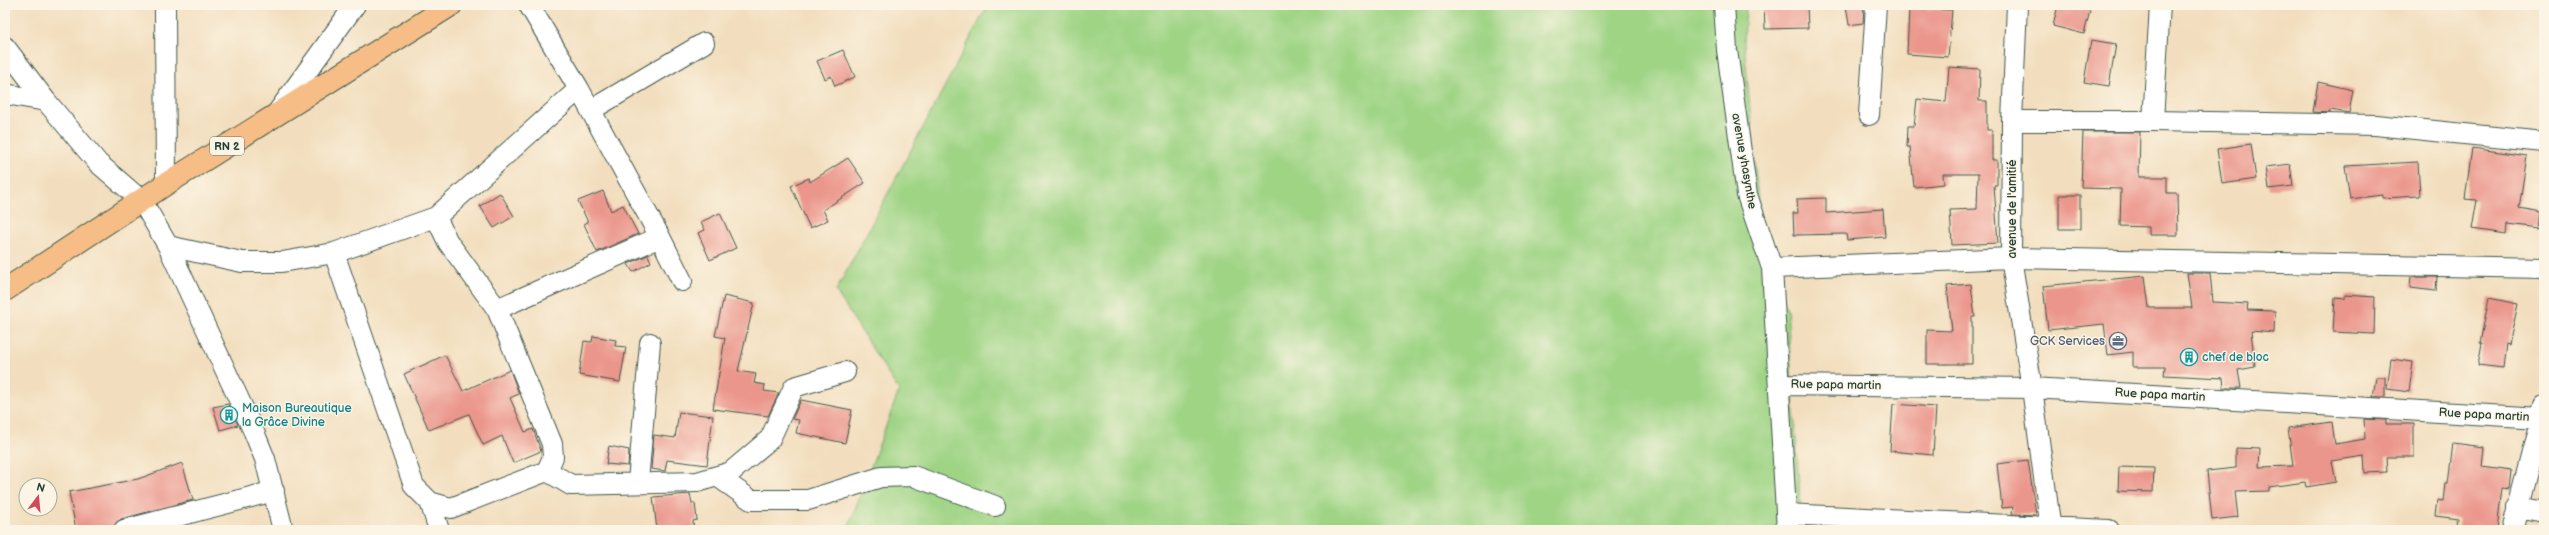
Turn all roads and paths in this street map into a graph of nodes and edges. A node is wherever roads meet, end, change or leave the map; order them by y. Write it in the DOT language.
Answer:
graph roads {
  1 [pos="165,5"];
  2 [pos="355,5"];
  3 [pos="451,5"];
  4 [pos="529,5"];
  5 [pos="1724,5"];
  6 [pos="1876,5"];
  7 [pos="2017,5"];
  8 [pos="2160,5"];
  9 [pos="704,43"];
  10 [pos="5,47"];
  11 [pos="579,89"];
  12 [pos="5,94"];
  13 [pos="46,101"];
  14 [pos="591,110"];
  15 [pos="1869,115"];
  16 [pos="274,116"];
  17 [pos="2153,120"];
  18 [pos="2012,121"];
  19 [pos="2544,142"];
  20 [pos="166,184"];
  21 [pos="142,201"];
  22 [pos="436,217"];
  23 [pos="660,237"];
  24 [pos="168,246"];
  25 [pos="334,253"];
  26 [pos="2011,258"];
  27 [pos="1772,268"];
  28 [pos="2544,268"];
  29 [pos="682,281"];
  30 [pos="5,290"];
  31 [pos="497,309"];
  32 [pos="650,343"];
  33 [pos="845,372"];
  34 [pos="1779,384"];
  35 [pos="2032,388"];
  36 [pos="2542,412"];
  37 [pos="547,471"];
  38 [pos="717,476"];
  39 [pos="638,482"];
  40 [pos="274,491"];
  41 [pos="430,502"];
  42 [pos="995,506"];
  43 [pos="2517,506"];
  44 [pos="2544,512"];
  45 [pos="1786,522"];
  46 [pos="2051,528"];
  47 [pos="124,530"];
  48 [pos="283,530"];
  49 [pos="438,530"];
  50 [pos="2109,530"];
  51 [pos="2512,530"];
  1 -- 20 [label="street"];
  2 -- 16 [label="street"];
  3 -- 16 [label="highway, RN 2"];
  4 -- 11 [label="street"];
  5 -- 27 [label="street, avenue yhasynthe"];
  6 -- 15 [label="street"];
  7 -- 18 [label="street, avenue de l'amitié"];
  8 -- 17 [label="street"];
  9 -- 14 [label="street"];
  10 -- 13 [label="street"];
  11 -- 14 [label="street"];
  11 -- 22 [label="street"];
  12 -- 13 [label="street"];
  13 -- 21 [label="street"];
  14 -- 23 [label="street"];
  16 -- 20 [label="highway, RN 2"];
  17 -- 18 [label="street"];
  17 -- 19 [label="street"];
  18 -- 26 [label="street, avenue de l'amitié"];
  20 -- 21 [label="highway, RN 2"];
  21 -- 24 [label="street"];
  21 -- 30 [label="highway, RN 2"];
  22 -- 25 [label="street"];
  22 -- 31 [label="street"];
  23 -- 29 [label="street"];
  23 -- 31 [label="street"];
  24 -- 25 [label="street"];
  24 -- 40 [label="street"];
  25 -- 41 [label="street"];
  26 -- 27 [label="street"];
  26 -- 28 [label="street"];
  26 -- 35 [label="street, avenue de l'amitié"];
  27 -- 34 [label="street, avenue yhasynthe"];
  31 -- 37 [label="street"];
  32 -- 39 [label="street"];
  33 -- 38 [label="street"];
  34 -- 35 [label="street, Rue papa martin"];
  34 -- 45 [label="street, avenue yhasynthe"];
  35 -- 36 [label="street, Rue papa martin"];
  35 -- 46 [label="street, avenue de l'amitié"];
  36 -- 43 [label="street"];
  37 -- 39 [label="street"];
  37 -- 41 [label="street"];
  38 -- 39 [label="street"];
  38 -- 42 [label="street"];
  40 -- 47 [label="street"];
  40 -- 48 [label="street"];
  41 -- 49 [label="street"];
  43 -- 44 [label="street"];
  43 -- 51 [label="street"];
  45 -- 46 [label="street"];
  46 -- 50 [label="street"];
}
